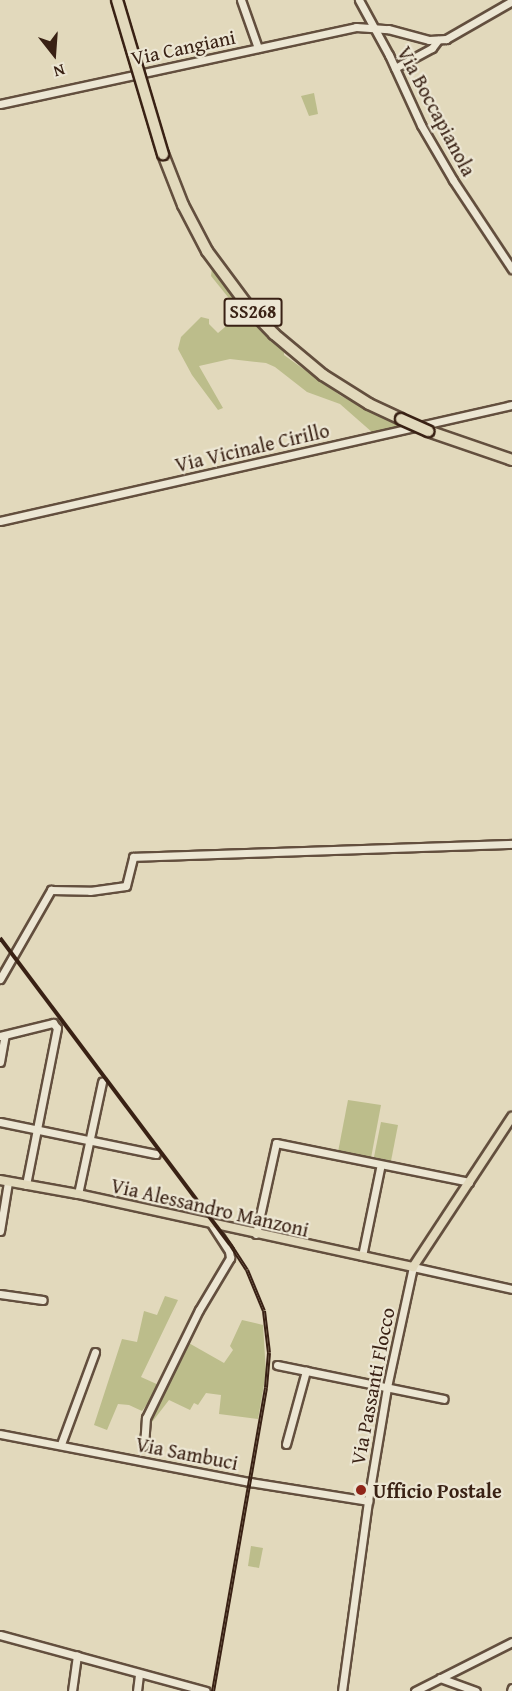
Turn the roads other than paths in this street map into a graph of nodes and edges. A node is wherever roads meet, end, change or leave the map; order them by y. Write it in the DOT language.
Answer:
graph roads {
  1 [pos="117,0"];
  2 [pos="241,0"];
  3 [pos="359,0"];
  4 [pos="512,2"];
  5 [pos="373,27"];
  6 [pos="438,40"];
  7 [pos="258,48"];
  8 [pos="395,68"];
  9 [pos="0,104"];
  10 [pos="512,269"];
  11 [pos="512,405"];
  12 [pos="512,460"];
  13 [pos="0,521"];
  14 [pos="512,844"];
  15 [pos="0,980"];
  16 [pos="2,1035"];
  17 [pos="0,1062"];
  18 [pos="102,1082"];
  19 [pos="512,1117"];
  20 [pos="0,1122"];
  21 [pos="36,1130"];
  22 [pos="89,1140"];
  23 [pos="156,1154"];
  24 [pos="380,1168"];
  25 [pos="4,1181"];
  26 [pos="469,1182"];
  27 [pos="26,1185"];
  28 [pos="78,1194"];
  29 [pos="211,1223"];
  30 [pos="0,1231"];
  31 [pos="256,1234"];
  32 [pos="362,1256"];
  33 [pos="413,1267"];
  34 [pos="512,1289"];
  35 [pos="0,1294"];
  36 [pos="43,1300"];
  37 [pos="95,1352"];
  38 [pos="277,1365"];
  39 [pos="306,1371"];
  40 [pos="387,1387"];
  41 [pos="444,1399"];
  42 [pos="0,1434"];
  43 [pos="61,1444"];
  44 [pos="286,1444"];
  45 [pos="144,1446"];
  46 [pos="368,1501"];
  47 [pos="0,1635"];
  48 [pos="512,1642"];
  49 [pos="77,1655"];
  50 [pos="139,1674"];
  51 [pos="440,1678"];
  52 [pos="72,1691"];
  53 [pos="137,1691"];
  54 [pos="206,1691"];
  55 [pos="342,1691"];
  56 [pos="415,1691"];
  57 [pos="476,1691"];
  1 -- 12 [label="highway, SS268, bridge"];
  2 -- 7 [label="street"];
  3 -- 5 [label="street, Via Boccapianola"];
  4 -- 6 [label="street"];
  5 -- 6 [label="street, Via Cangiani"];
  5 -- 7 [label="street, Via Cangiani"];
  5 -- 8 [label="street, Via Boccapianola"];
  6 -- 8 [label="street"];
  7 -- 9 [label="street, Via Cangiani"];
  8 -- 10 [label="street, Via Boccapianola"];
  11 -- 13 [label="street, Via Vicinale Cirillo"];
  14 -- 15 [label="street"];
  16 -- 17 [label="street"];
  16 -- 21 [label="street"];
  18 -- 22 [label="street"];
  19 -- 26 [label="main road, Via Passanti Flocco"];
  20 -- 21 [label="street"];
  21 -- 22 [label="street"];
  21 -- 27 [label="street"];
  22 -- 23 [label="street"];
  22 -- 28 [label="street"];
  24 -- 32 [label="street"];
  25 -- 27 [label="main road, Via Alessandro Manzoni"];
  25 -- 30 [label="street"];
  26 -- 31 [label="street"];
  26 -- 33 [label="main road, Via Passanti Flocco"];
  27 -- 28 [label="main road, Via Alessandro Manzoni"];
  28 -- 29 [label="main road, Via Alessandro Manzoni"];
  29 -- 31 [label="main road, Via Alessandro Manzoni"];
  29 -- 45 [label="street"];
  31 -- 32 [label="main road, Via Alessandro Manzoni"];
  32 -- 33 [label="main road, Via Alessandro Manzoni"];
  33 -- 34 [label="street"];
  33 -- 40 [label="street, Via Passanti Flocco"];
  35 -- 36 [label="street"];
  37 -- 43 [label="street"];
  38 -- 39 [label="street"];
  39 -- 40 [label="street"];
  39 -- 44 [label="street"];
  40 -- 41 [label="street"];
  40 -- 46 [label="street, Via Passanti Flocco"];
  42 -- 43 [label="street, Via Sambuci"];
  43 -- 46 [label="street, Via Sambuci"];
  46 -- 55 [label="street, Via Passanti Flocco"];
  47 -- 49 [label="street"];
  48 -- 51 [label="street"];
  49 -- 50 [label="street"];
  49 -- 52 [label="street"];
  50 -- 53 [label="street"];
  50 -- 54 [label="street"];
  51 -- 56 [label="street"];
  51 -- 57 [label="street"];
}
